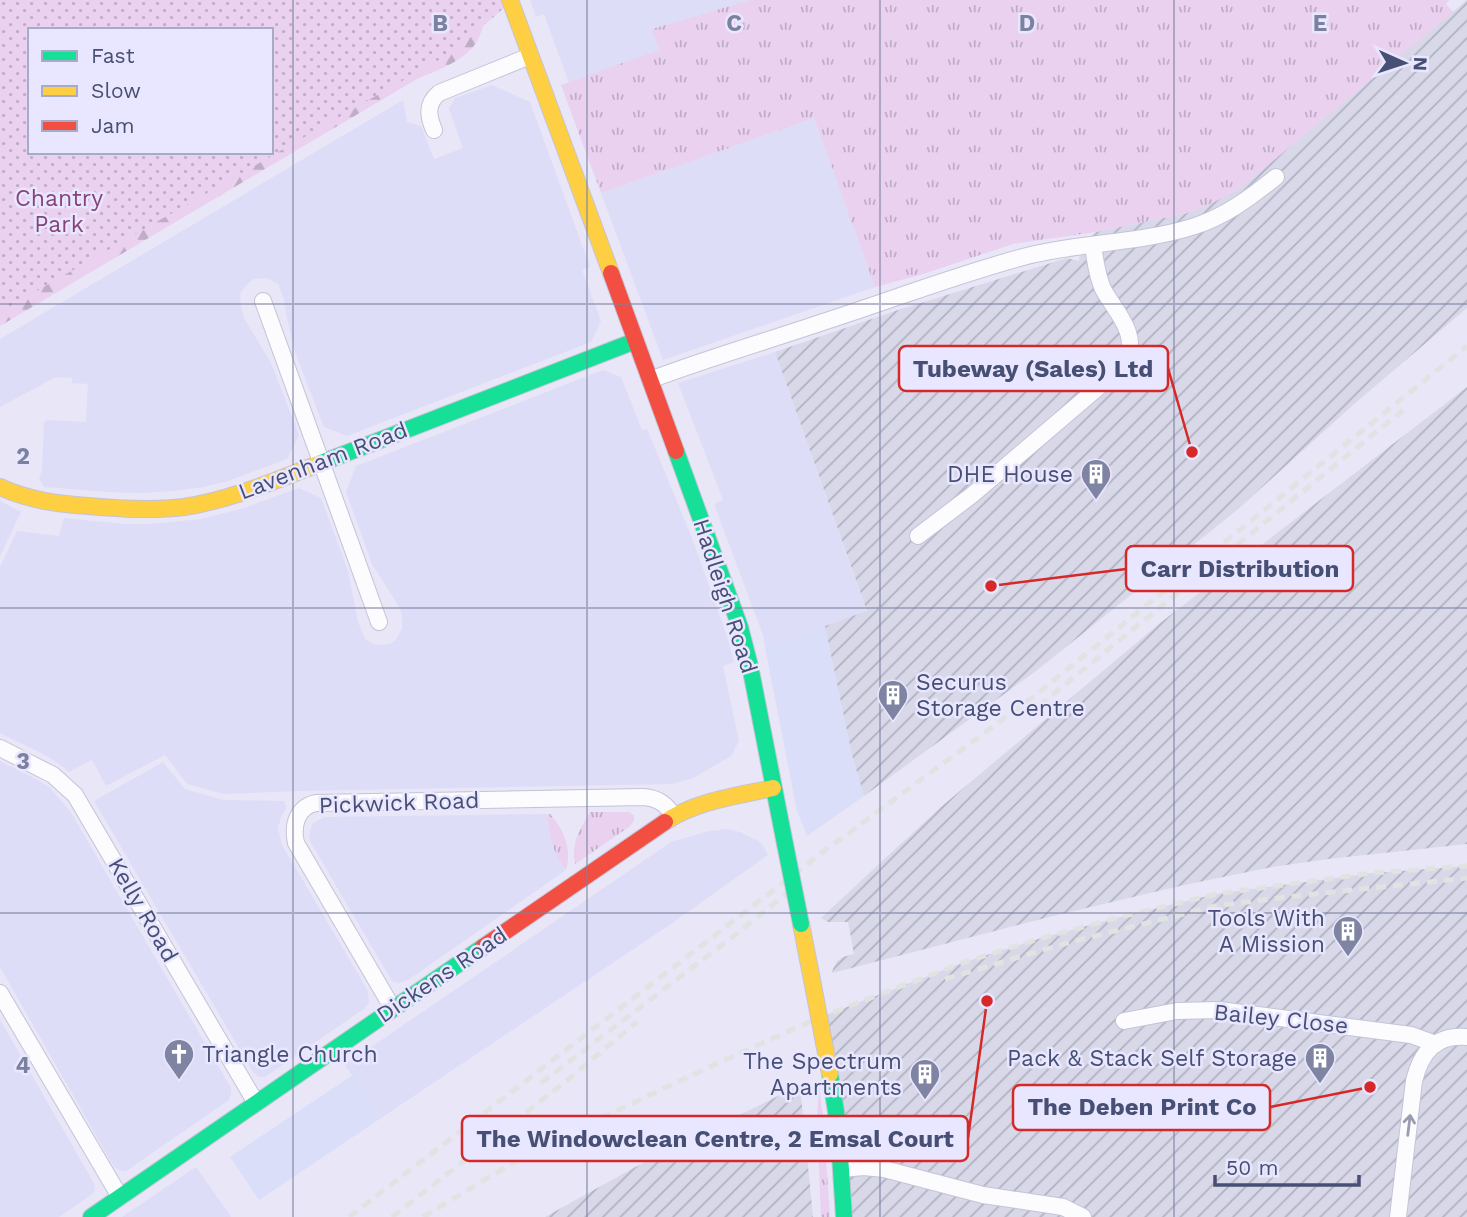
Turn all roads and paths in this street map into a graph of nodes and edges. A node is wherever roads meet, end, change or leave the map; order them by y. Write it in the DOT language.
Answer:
graph roads {
  1 [pos="510,0"];
  2 [pos="530,56"];
  3 [pos="434,130"];
  4 [pos="1276,177"];
  5 [pos="1093,245"];
  6 [pos="263,301"];
  7 [pos="635,341"];
  8 [pos="650,380"];
  9 [pos="322,462"];
  10 [pos="0,487"];
  11 [pos="918,537"];
  12 [pos="379,622"];
  13 [pos="0,748"];
  14 [pos="774,788"];
  15 [pos="674,816"];
  16 [pos="0,993"];
  17 [pos="393,1009"];
  18 [pos="1124,1021"];
  19 [pos="1467,1037"];
  20 [pos="1436,1044"];
  21 [pos="256,1103"];
  22 [pos="841,1169"];
  23 [pos="120,1197"];
  24 [pos="91,1217"];
  25 [pos="844,1217"];
  26 [pos="1083,1217"];
  27 [pos="1398,1217"];
  1 -- 2 [label="street, Hadleigh Road"];
  2 -- 3 [label="street"];
  2 -- 7 [label="street, Hadleigh Road"];
  4 -- 5 [label="street"];
  5 -- 8 [label="street"];
  5 -- 11 [label="street"];
  6 -- 9 [label="street"];
  7 -- 8 [label="street, Hadleigh Road"];
  7 -- 9 [label="street, Lavenham Road"];
  8 -- 14 [label="street, Hadleigh Road"];
  9 -- 10 [label="street, Lavenham Road"];
  9 -- 12 [label="street"];
  13 -- 21 [label="street, Kelly Road"];
  14 -- 15 [label="street, Dickens Road"];
  14 -- 22 [label="street, Hadleigh Road, bridge"];
  15 -- 17 [label="street, Dickens Road"];
  15 -- 17 [label="street, Pickwick Road"];
  16 -- 23 [label="street"];
  17 -- 21 [label="street, Dickens Road"];
  18 -- 20 [label="street, Bailey Close"];
  19 -- 20 [label="street"];
  27 -- 20 [label="street, one-way"];
  21 -- 23 [label="street, Dickens Road"];
  22 -- 25 [label="street, Hadleigh Road"];
  22 -- 26 [label="street"];
  23 -- 24 [label="street, Dickens Road"];
}
